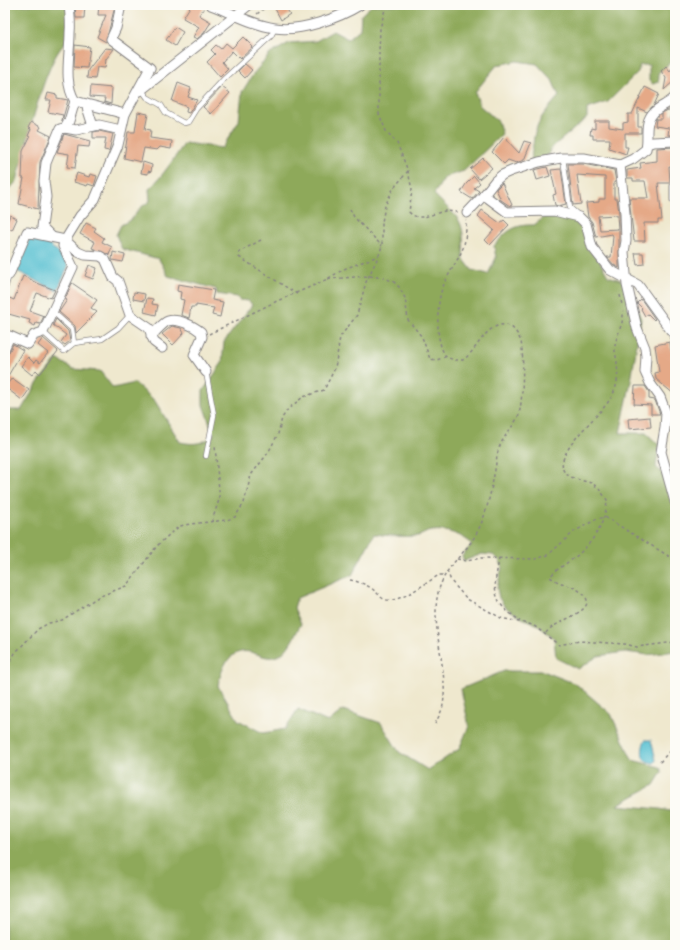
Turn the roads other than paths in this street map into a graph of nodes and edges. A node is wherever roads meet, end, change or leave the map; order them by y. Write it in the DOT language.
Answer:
graph roads {
  1 [pos="69,5"];
  2 [pos="121,5"];
  3 [pos="211,5"];
  4 [pos="249,5"];
  5 [pos="360,5"];
  6 [pos="236,15"];
  7 [pos="274,28"];
  8 [pos="139,92"];
  9 [pos="675,97"];
  10 [pos="75,101"];
  11 [pos="86,104"];
  12 [pos="125,114"];
  13 [pos="93,126"];
  14 [pos="65,128"];
  15 [pos="121,130"];
  16 [pos="675,142"];
  17 [pos="647,144"];
  18 [pos="563,158"];
  19 [pos="620,165"];
  20 [pos="675,186"];
  21 [pos="484,196"];
  22 [pos="675,200"];
  23 [pos="467,213"];
  24 [pos="579,217"];
  25 [pos="52,237"];
  26 [pos="65,240"];
  27 [pos="9,275"];
  28 [pos="627,282"];
  29 [pos="5,288"];
  30 [pos="52,311"];
  31 [pos="130,315"];
  32 [pos="43,332"];
  33 [pos="8,334"];
  34 [pos="151,336"];
  35 [pos="675,336"];
  36 [pos="74,343"];
  37 [pos="5,347"];
  38 [pos="162,348"];
  39 [pos="206,372"];
  40 [pos="206,456"];
  41 [pos="675,502"];
  1 -- 10 [label="street"];
  2 -- 8 [label="street"];
  3 -- 6 [label="street"];
  4 -- 6 [label="street"];
  5 -- 7 [label="street"];
  6 -- 7 [label="street"];
  6 -- 8 [label="street"];
  7 -- 8 [label="lane"];
  8 -- 12 [label="street"];
  9 -- 17 [label="street"];
  10 -- 11 [label="street"];
  10 -- 14 [label="street"];
  11 -- 12 [label="street"];
  11 -- 13 [label="street"];
  12 -- 15 [label="street"];
  13 -- 14 [label="street"];
  13 -- 15 [label="street"];
  14 -- 25 [label="street"];
  15 -- 26 [label="street"];
  16 -- 17 [label="street"];
  17 -- 19 [label="street"];
  18 -- 19 [label="street"];
  18 -- 21 [label="street"];
  18 -- 24 [label="lane"];
  19 -- 28 [label="street"];
  20 -- 22 [label="street"];
  21 -- 23 [label="street"];
  21 -- 24 [label="street"];
  24 -- 28 [label="street"];
  25 -- 26 [label="street"];
  25 -- 27 [label="street"];
  26 -- 30 [label="street"];
  26 -- 31 [label="street"];
  27 -- 29 [label="lane"];
  28 -- 35 [label="street"];
  28 -- 41 [label="street"];
  30 -- 32 [label="street"];
  30 -- 36 [label="lane"];
  31 -- 34 [label="street"];
  31 -- 36 [label="lane"];
  32 -- 33 [label="street"];
  32 -- 36 [label="lane"];
  33 -- 37 [label="street"];
  34 -- 38 [label="street"];
  34 -- 39 [label="street"];
  39 -- 40 [label="lane"];
}
